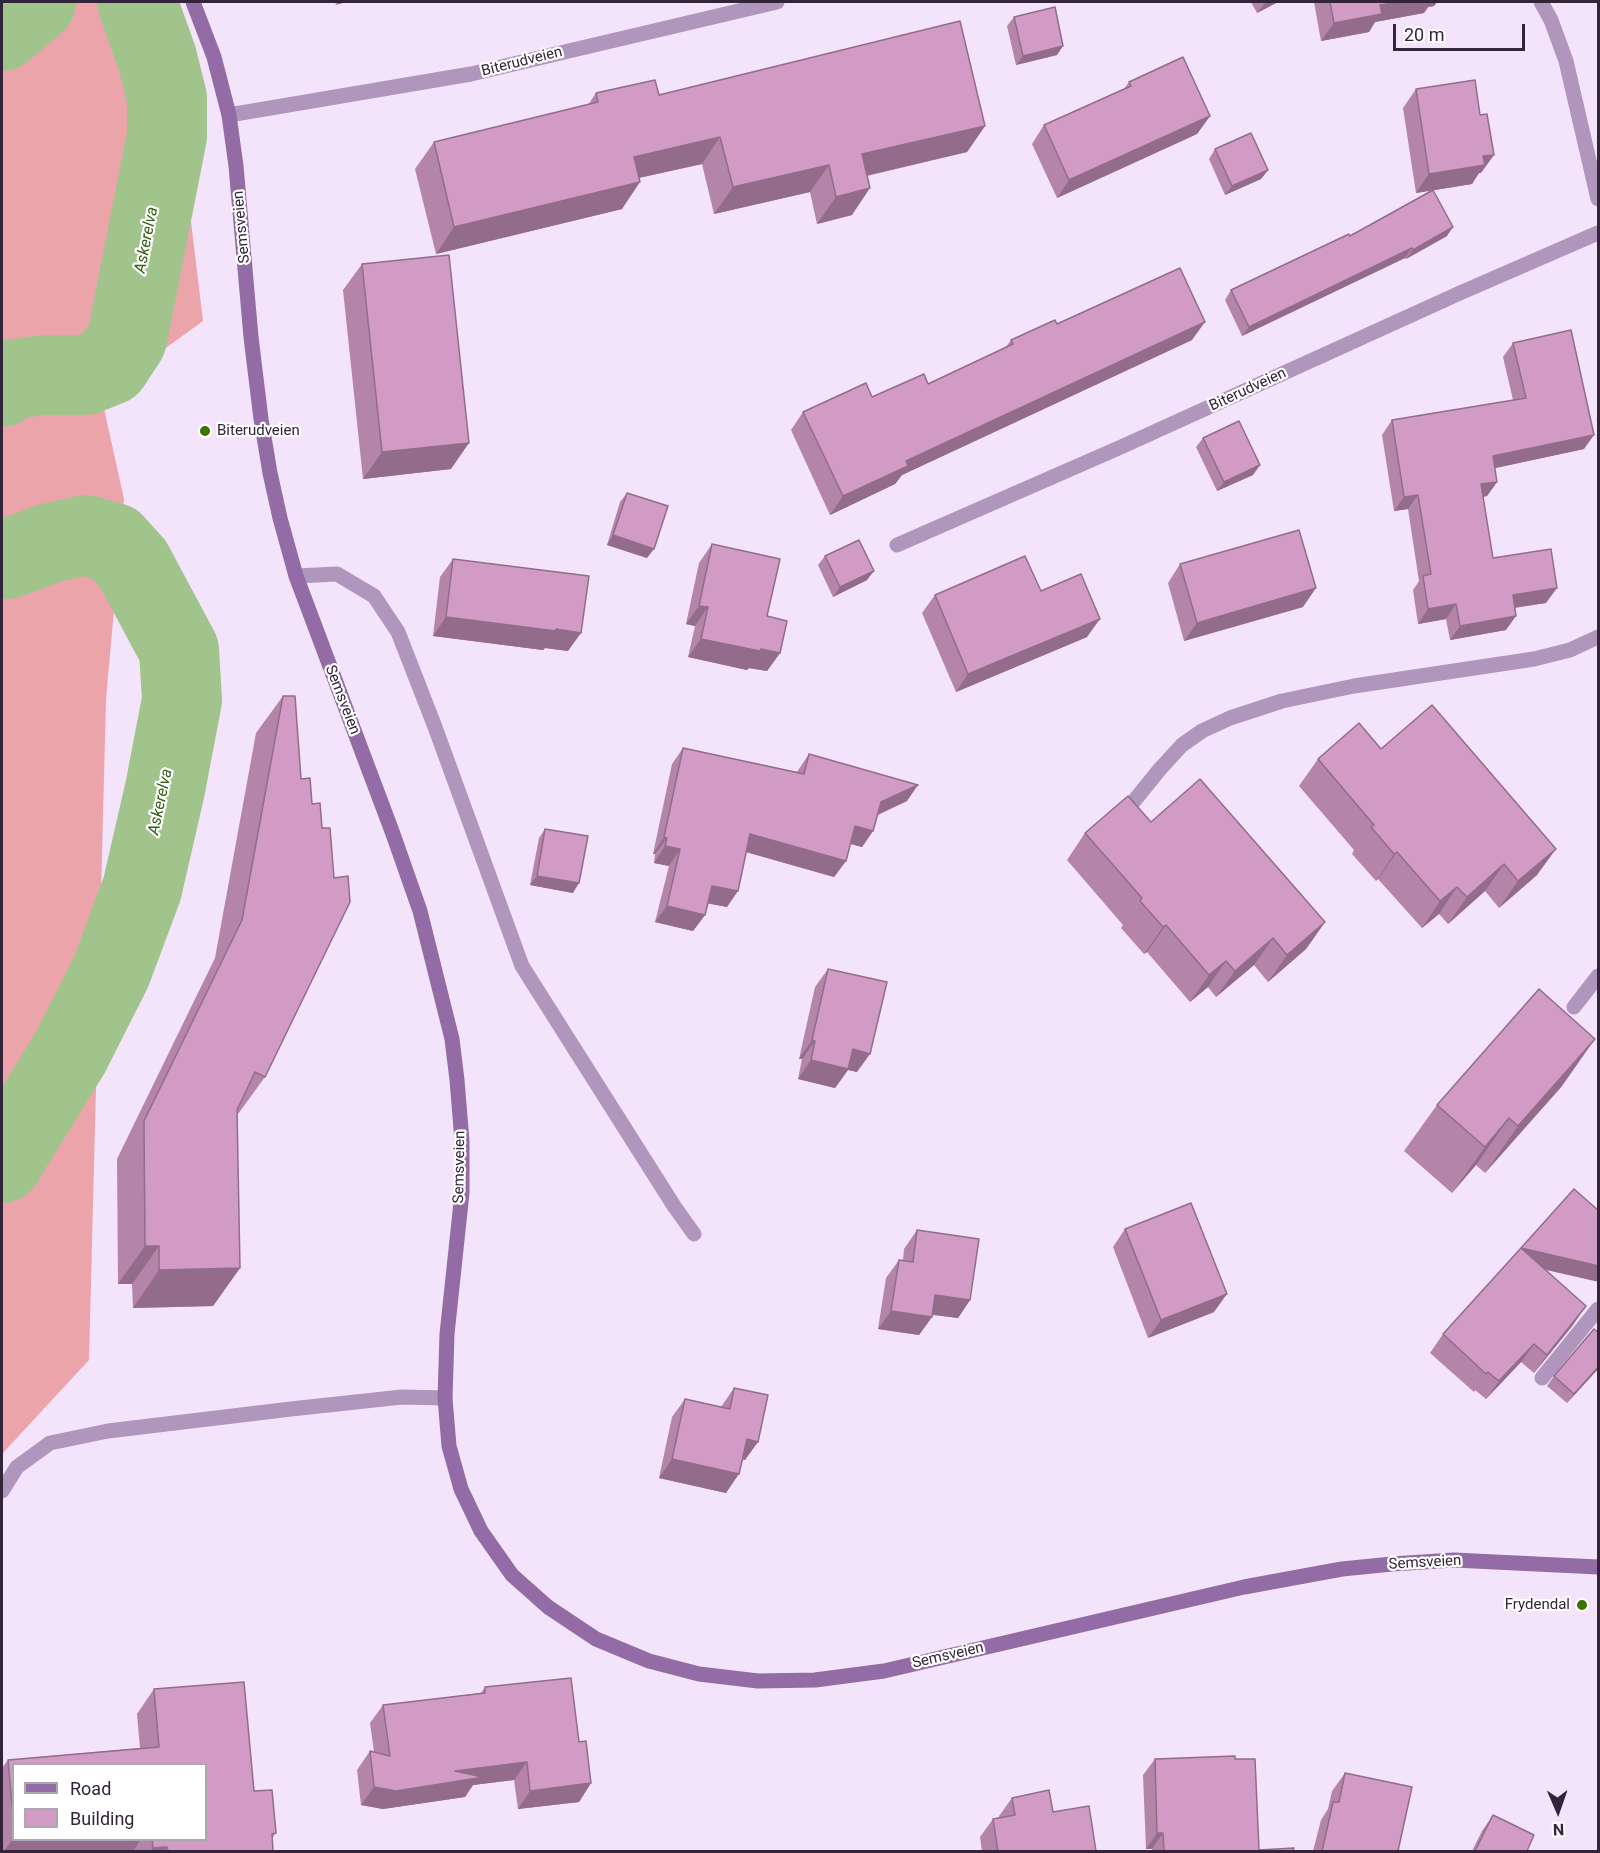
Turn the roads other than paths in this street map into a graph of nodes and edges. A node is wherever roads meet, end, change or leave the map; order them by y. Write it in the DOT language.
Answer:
graph roads {
  1 [pos="193,2"];
  2 [pos="777,2"];
  3 [pos="1541,2"];
  4 [pos="229,115"];
  5 [pos="1599,199"];
  6 [pos="1599,233"];
  7 [pos="897,545"];
  8 [pos="296,576"];
  9 [pos="1599,637"];
  10 [pos="1130,806"];
  11 [pos="1599,976"];
  12 [pos="1574,1007"];
  13 [pos="694,1234"];
  14 [pos="1599,1309"];
  15 [pos="1542,1378"];
  16 [pos="445,1398"];
  17 [pos="2,1491"];
  18 [pos="1599,1567"];
  1 -- 4 [label="main road, Semsveien"];
  2 -- 4 [label="street, Biterudveien"];
  3 -- 5 [label="street"];
  4 -- 8 [label="main road, Semsveien"];
  6 -- 7 [label="street, Biterudveien"];
  8 -- 13 [label="street"];
  8 -- 16 [label="main road, Semsveien"];
  9 -- 10 [label="street"];
  11 -- 12 [label="street"];
  14 -- 15 [label="street"];
  16 -- 17 [label="street"];
  16 -- 18 [label="main road, Semsveien"];
}
